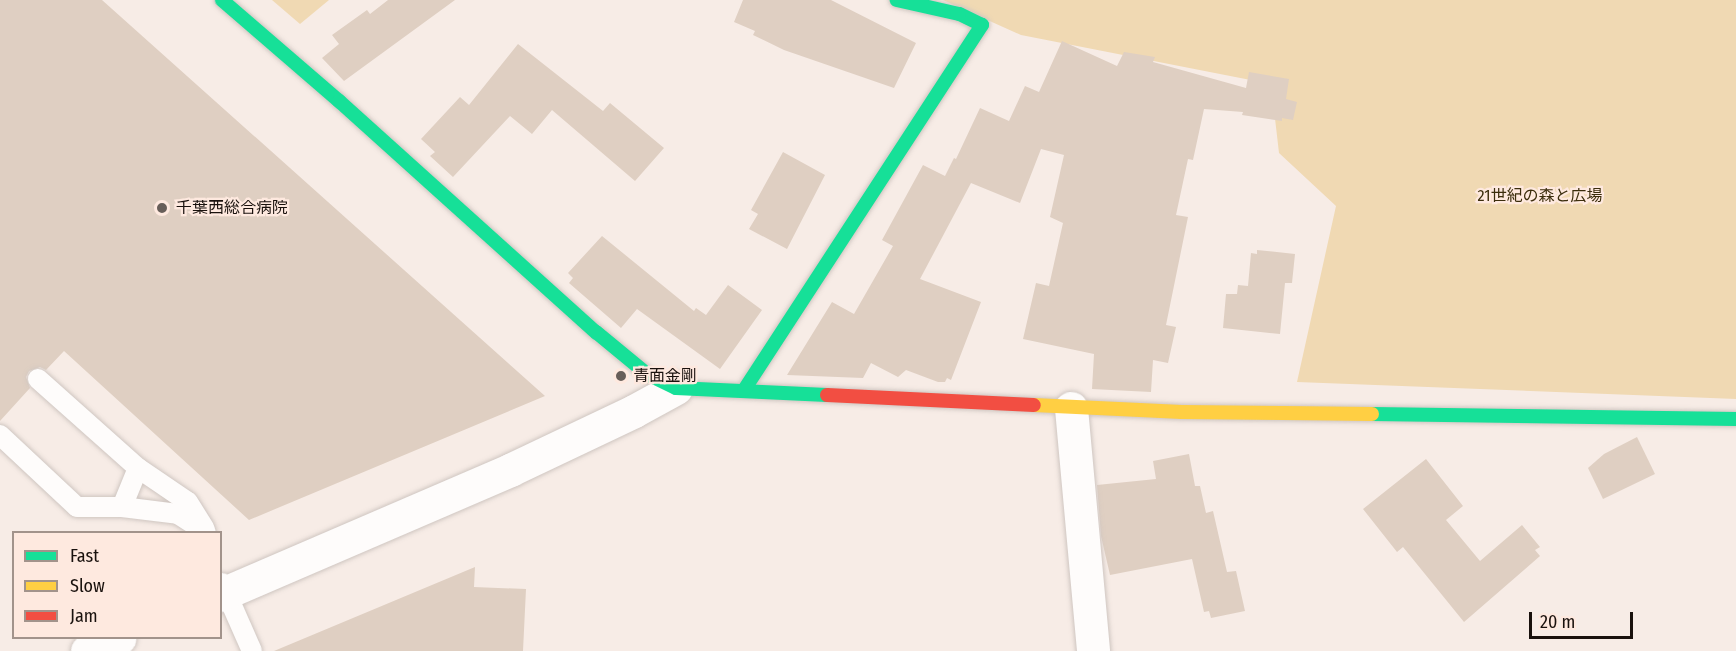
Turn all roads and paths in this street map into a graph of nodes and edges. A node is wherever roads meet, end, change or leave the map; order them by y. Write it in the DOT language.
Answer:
graph roads {
  1 [pos="222,0"];
  2 [pos="897,0"];
  3 [pos="38,379"];
  4 [pos="676,388"];
  5 [pos="744,390"];
  6 [pos="1071,408"];
  7 [pos="1736,419"];
  8 [pos="0,435"];
  9 [pos="138,468"];
  10 [pos="122,507"];
  11 [pos="204,531"];
  12 [pos="205,531"];
  13 [pos="222,588"];
  14 [pos="117,639"];
  15 [pos="87,651"];
  16 [pos="252,651"];
  17 [pos="1093,651"];
  1 -- 4 [label="street"];
  2 -- 5 [label="street"];
  3 -- 9 [label="lane"];
  4 -- 5 [label="street"];
  4 -- 13 [label="street"];
  5 -- 6 [label="street"];
  6 -- 7 [label="street"];
  6 -- 17 [label="street"];
  8 -- 10 [label="lane"];
  9 -- 10 [label="lane"];
  9 -- 12 [label="lane"];
  10 -- 11 [label="lane"];
  13 -- 16 [label="lane"];
  14 -- 15 [label="street"];
}
